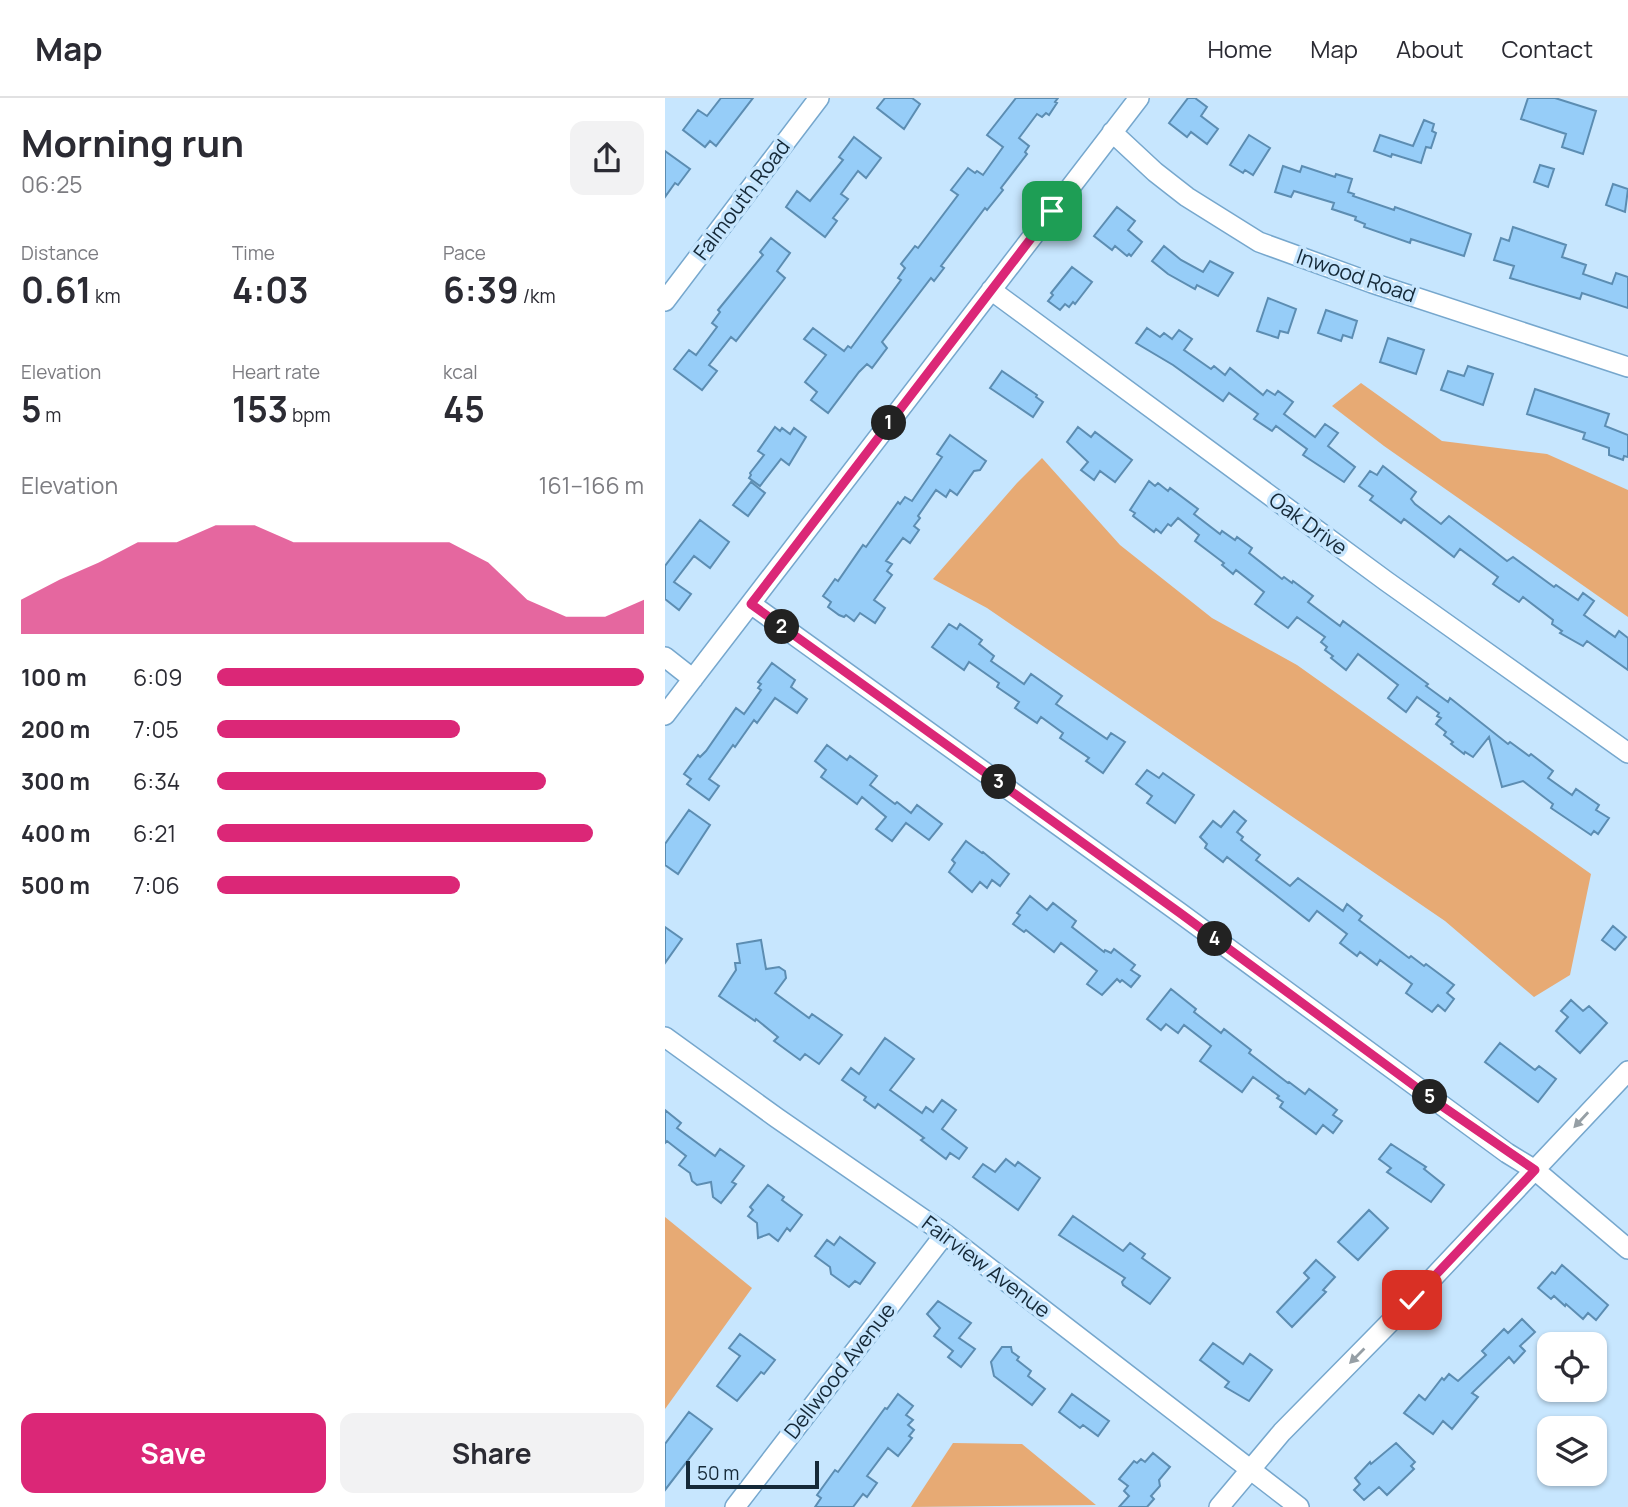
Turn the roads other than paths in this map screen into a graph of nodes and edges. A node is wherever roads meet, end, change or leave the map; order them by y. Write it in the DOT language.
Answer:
graph roads {
  1 [pos="819,98"];
  2 [pos="1139,98"];
  3 [pos="1112,132"];
  4 [pos="672,279"];
  5 [pos="991,290"];
  6 [pos="665,301"];
  7 [pos="1628,367"];
  8 [pos="751,604"];
  9 [pos="665,657"];
  10 [pos="693,679"];
  11 [pos="665,715"];
  12 [pos="1628,753"];
  13 [pos="665,1037"];
  14 [pos="1628,1071"];
  15 [pos="1535,1170"];
  16 [pos="945,1234"];
  17 [pos="1628,1249"];
  18 [pos="1252,1469"];
  19 [pos="735,1507"];
  20 [pos="1219,1507"];
  21 [pos="1299,1507"];
  1 -- 4 [label="street, Falmouth Road"];
  2 -- 3 [label="street"];
  3 -- 5 [label="street"];
  3 -- 7 [label="street, Inwood Road"];
  4 -- 6 [label="street, Falmouth Road"];
  5 -- 8 [label="street"];
  5 -- 12 [label="street, Oak Drive"];
  8 -- 10 [label="street"];
  8 -- 15 [label="street"];
  9 -- 10 [label="street"];
  10 -- 11 [label="street"];
  13 -- 16 [label="street, Fairview Avenue"];
  14 -- 15 [label="street, one-way"];
  15 -- 17 [label="street"];
  15 -- 18 [label="street, one-way"];
  16 -- 18 [label="street, Fairview Avenue"];
  16 -- 19 [label="street, Dellwood Avenue"];
  18 -- 20 [label="street"];
  18 -- 21 [label="street, Fairview Avenue"];
}
